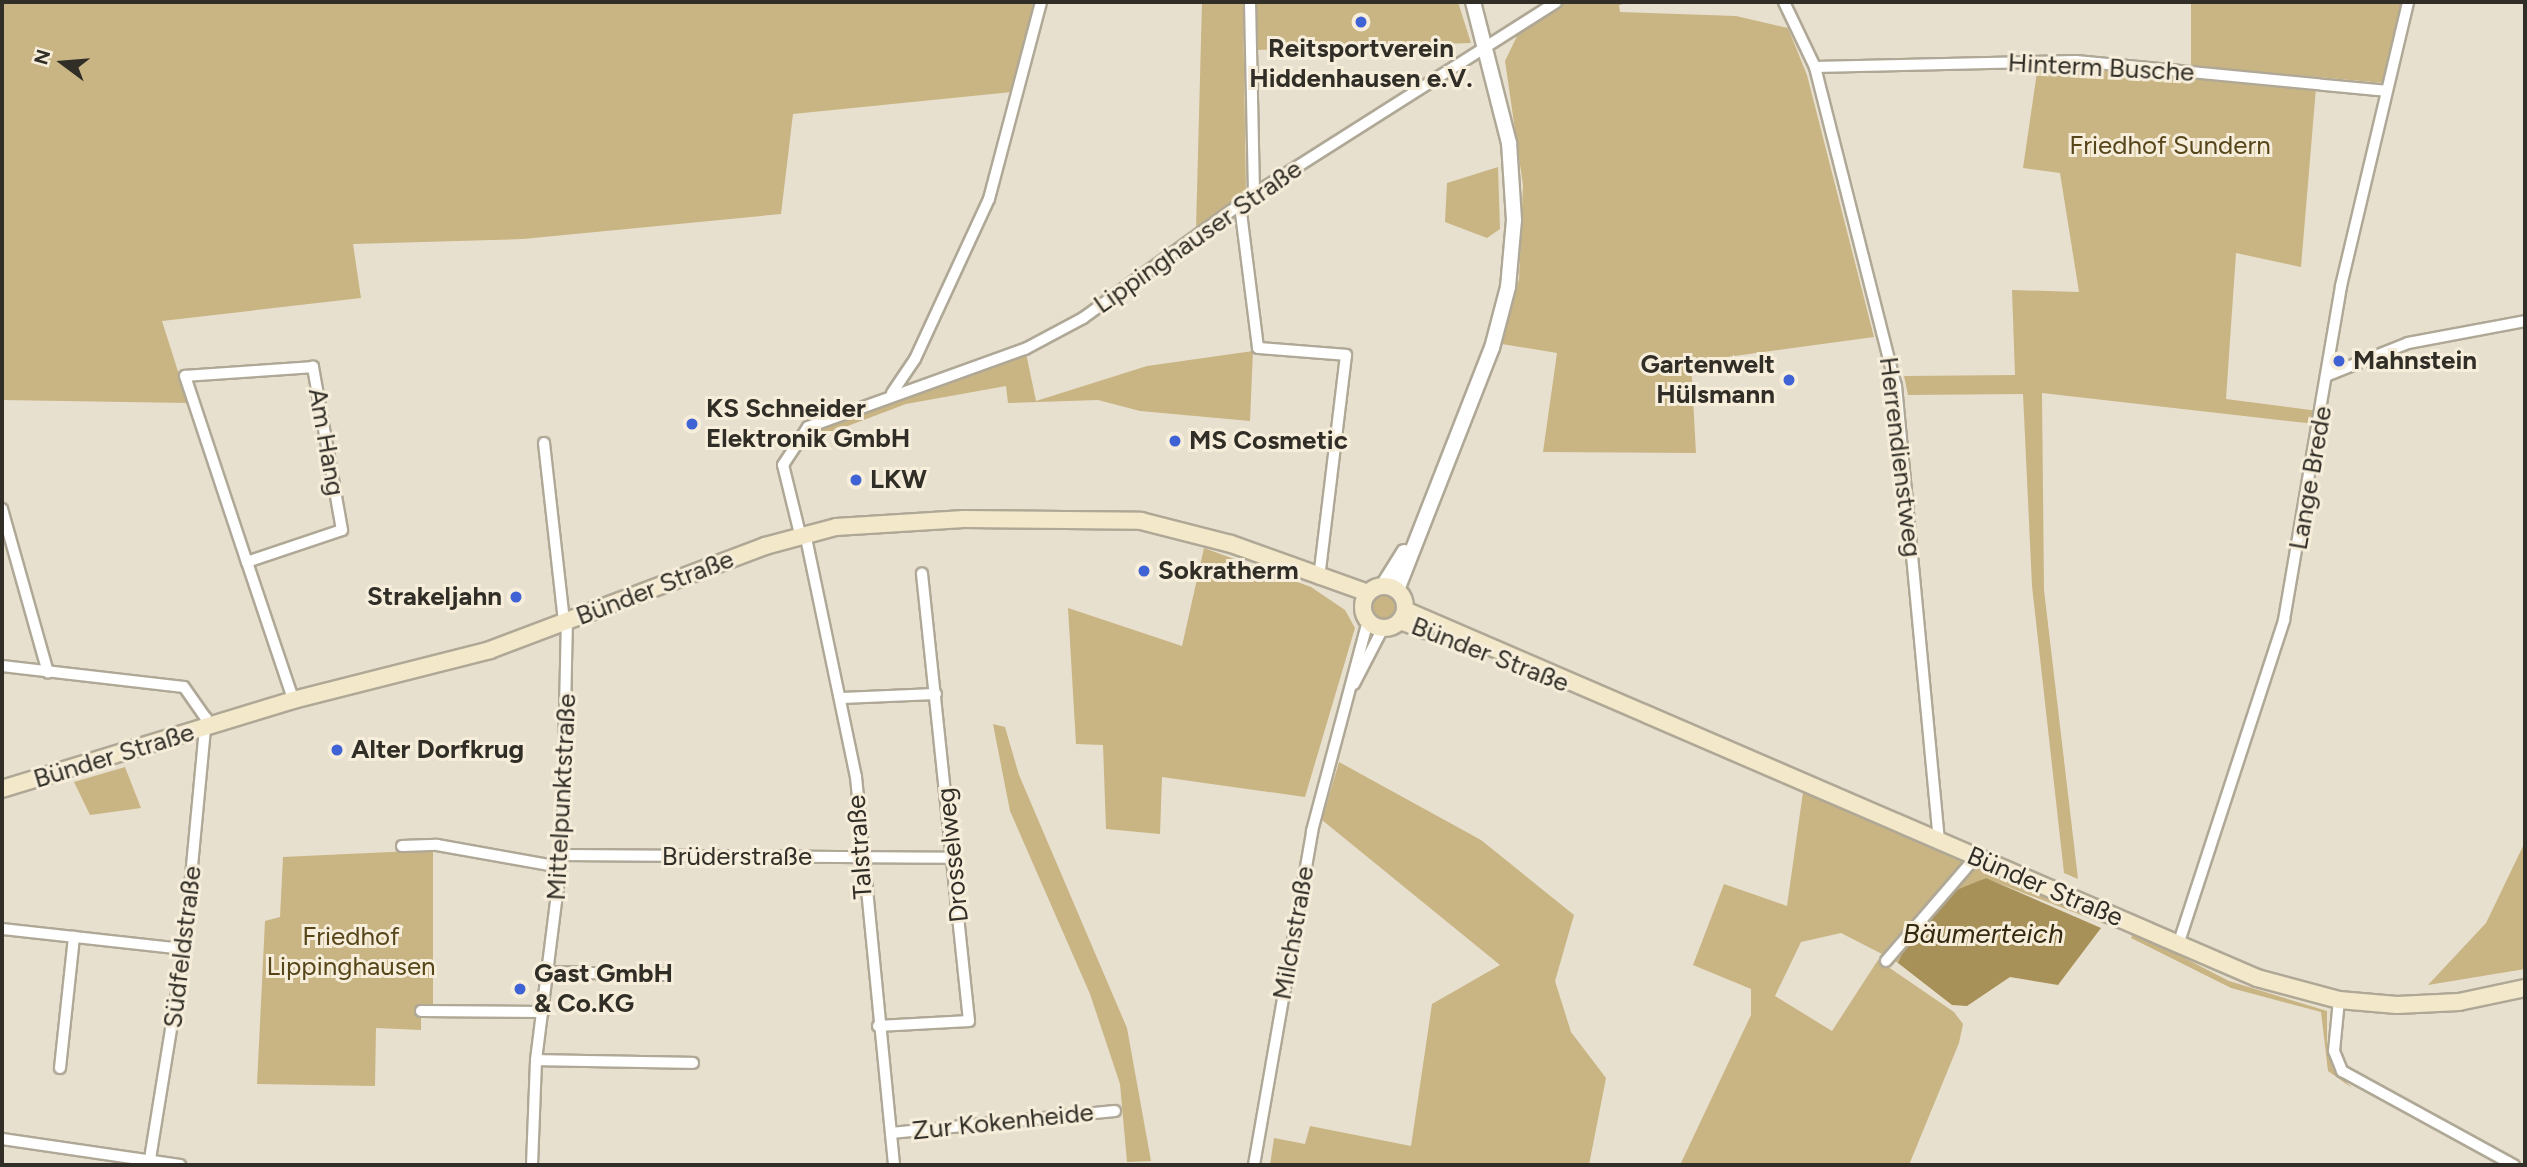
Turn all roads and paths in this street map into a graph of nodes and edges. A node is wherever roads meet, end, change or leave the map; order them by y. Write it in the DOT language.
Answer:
graph roads {
  1 [pos="1041,2"];
  2 [pos="1250,2"];
  3 [pos="1473,2"];
  4 [pos="1556,2"];
  5 [pos="1784,2"];
  6 [pos="2408,2"];
  7 [pos="1486,47"];
  8 [pos="1815,67"];
  9 [pos="2386,91"];
  10 [pos="1255,194"];
  11 [pos="1240,205"];
  12 [pos="2525,321"];
  13 [pos="915,359"];
  14 [pos="2328,375"];
  15 [pos="926,382"];
  16 [pos="892,393"];
  17 [pos="544,443"];
  18 [pos="2,509"];
  19 [pos="802,533"];
  20 [pos="247,562"];
  21 [pos="922,573"];
  22 [pos="1319,578"];
  23 [pos="1390,588"];
  24 [pos="1365,599"];
  25 [pos="1402,615"];
  26 [pos="565,622"];
  27 [pos="1376,625"];
  28 [pos="2,666"];
  29 [pos="48,673"];
  30 [pos="936,694"];
  31 [pos="841,698"];
  32 [pos="293,700"];
  33 [pos="207,727"];
  34 [pos="2,789"];
  35 [pos="1939,842"];
  36 [pos="402,846"];
  37 [pos="859,857"];
  38 [pos="954,858"];
  39 [pos="1975,858"];
  40 [pos="561,861"];
  41 [pos="2,929"];
  42 [pos="74,937"];
  43 [pos="2178,945"];
  44 [pos="184,949"];
  45 [pos="1886,961"];
  46 [pos="549,972"];
  47 [pos="667,975"];
  48 [pos="2525,988"];
  49 [pos="2339,1000"];
  50 [pos="421,1011"];
  51 [pos="542,1012"];
  52 [pos="878,1026"];
  53 [pos="536,1060"];
  54 [pos="693,1063"];
  55 [pos="60,1068"];
  56 [pos="1115,1111"];
  57 [pos="891,1133"];
  58 [pos="2,1139"];
  59 [pos="150,1163"];
  60 [pos="180,1165"];
  61 [pos="532,1165"];
  62 [pos="894,1165"];
  63 [pos="1254,1165"];
  64 [pos="2514,1165"];
  1 -- 13 [label="street"];
  2 -- 10 [label="street"];
  3 -- 7 [label="street"];
  4 -- 7 [label="street, Lippinghauser Straße"];
  5 -- 8 [label="street, Herrendienstweg"];
  6 -- 9 [label="street, Lange Brede"];
  7 -- 10 [label="street, Lippinghauser Straße"];
  7 -- 23 [label="street"];
  8 -- 9 [label="street, Hinterm Busche"];
  8 -- 35 [label="street, Herrendienstweg"];
  9 -- 14 [label="street, Lange Brede"];
  10 -- 11 [label="street, Lippinghauser Straße"];
  11 -- 15 [label="street, Lippinghauser Straße"];
  11 -- 22 [label="street"];
  12 -- 14 [label="street"];
  13 -- 15 [label="street"];
  13 -- 16 [label="street"];
  14 -- 43 [label="street, Lange Brede"];
  15 -- 16 [label="street, Lippinghauser Straße"];
  16 -- 19 [label="street, Lippinghauser Straße"];
  17 -- 26 [label="street, Mittelpunktstraße"];
  18 -- 29 [label="street"];
  19 -- 22 [label="main road, Bünder Straße"];
  19 -- 26 [label="main road, Bünder Straße"];
  19 -- 31 [label="street, Talstraße"];
  20 -- 20 [label="street, Am Hang"];
  20 -- 32 [label="street, Am Hang"];
  21 -- 30 [label="street, Drosselweg"];
  22 -- 24 [label="main road, Bünder Straße"];
  23 -- 24 [label="main road"];
  23 -- 25 [label="main road"];
  24 -- 27 [label="main road"];
  25 -- 27 [label="main road"];
  25 -- 35 [label="main road, Bünder Straße"];
  26 -- 32 [label="main road, Bünder Straße"];
  26 -- 40 [label="street, Mittelpunktstraße"];
  27 -- 63 [label="street, Milchstraße"];
  28 -- 29 [label="street"];
  29 -- 33 [label="street"];
  30 -- 31 [label="street"];
  30 -- 38 [label="street, Drosselweg"];
  31 -- 37 [label="street, Talstraße"];
  32 -- 33 [label="main road, Bünder Straße"];
  33 -- 34 [label="main road, Bünder Straße"];
  33 -- 44 [label="street, Südfeldstraße"];
  35 -- 39 [label="main road, Bünder Straße"];
  36 -- 40 [label="street, Brüderstraße"];
  37 -- 38 [label="street, Brüderstraße"];
  37 -- 40 [label="street, Brüderstraße"];
  37 -- 52 [label="street, Talstraße"];
  38 -- 52 [label="street, Drosselweg"];
  39 -- 43 [label="main road, Bünder Straße"];
  39 -- 45 [label="street"];
  40 -- 46 [label="street, Mittelpunktstraße"];
  41 -- 42 [label="street"];
  42 -- 44 [label="street"];
  42 -- 55 [label="street"];
  43 -- 49 [label="main road, Bünder Straße"];
  44 -- 59 [label="street, Südfeldstraße"];
  46 -- 47 [label="street"];
  46 -- 51 [label="street, Mittelpunktstraße"];
  48 -- 49 [label="main road, Bünder Straße"];
  49 -- 64 [label="street"];
  50 -- 51 [label="street"];
  51 -- 53 [label="street, Mittelpunktstraße"];
  52 -- 57 [label="street, Talstraße"];
  53 -- 54 [label="street"];
  53 -- 61 [label="street, Mittelpunktstraße"];
  56 -- 57 [label="street, Zur Kokenheide"];
  57 -- 62 [label="street, Talstraße"];
  58 -- 59 [label="street"];
  59 -- 60 [label="street"];
}
